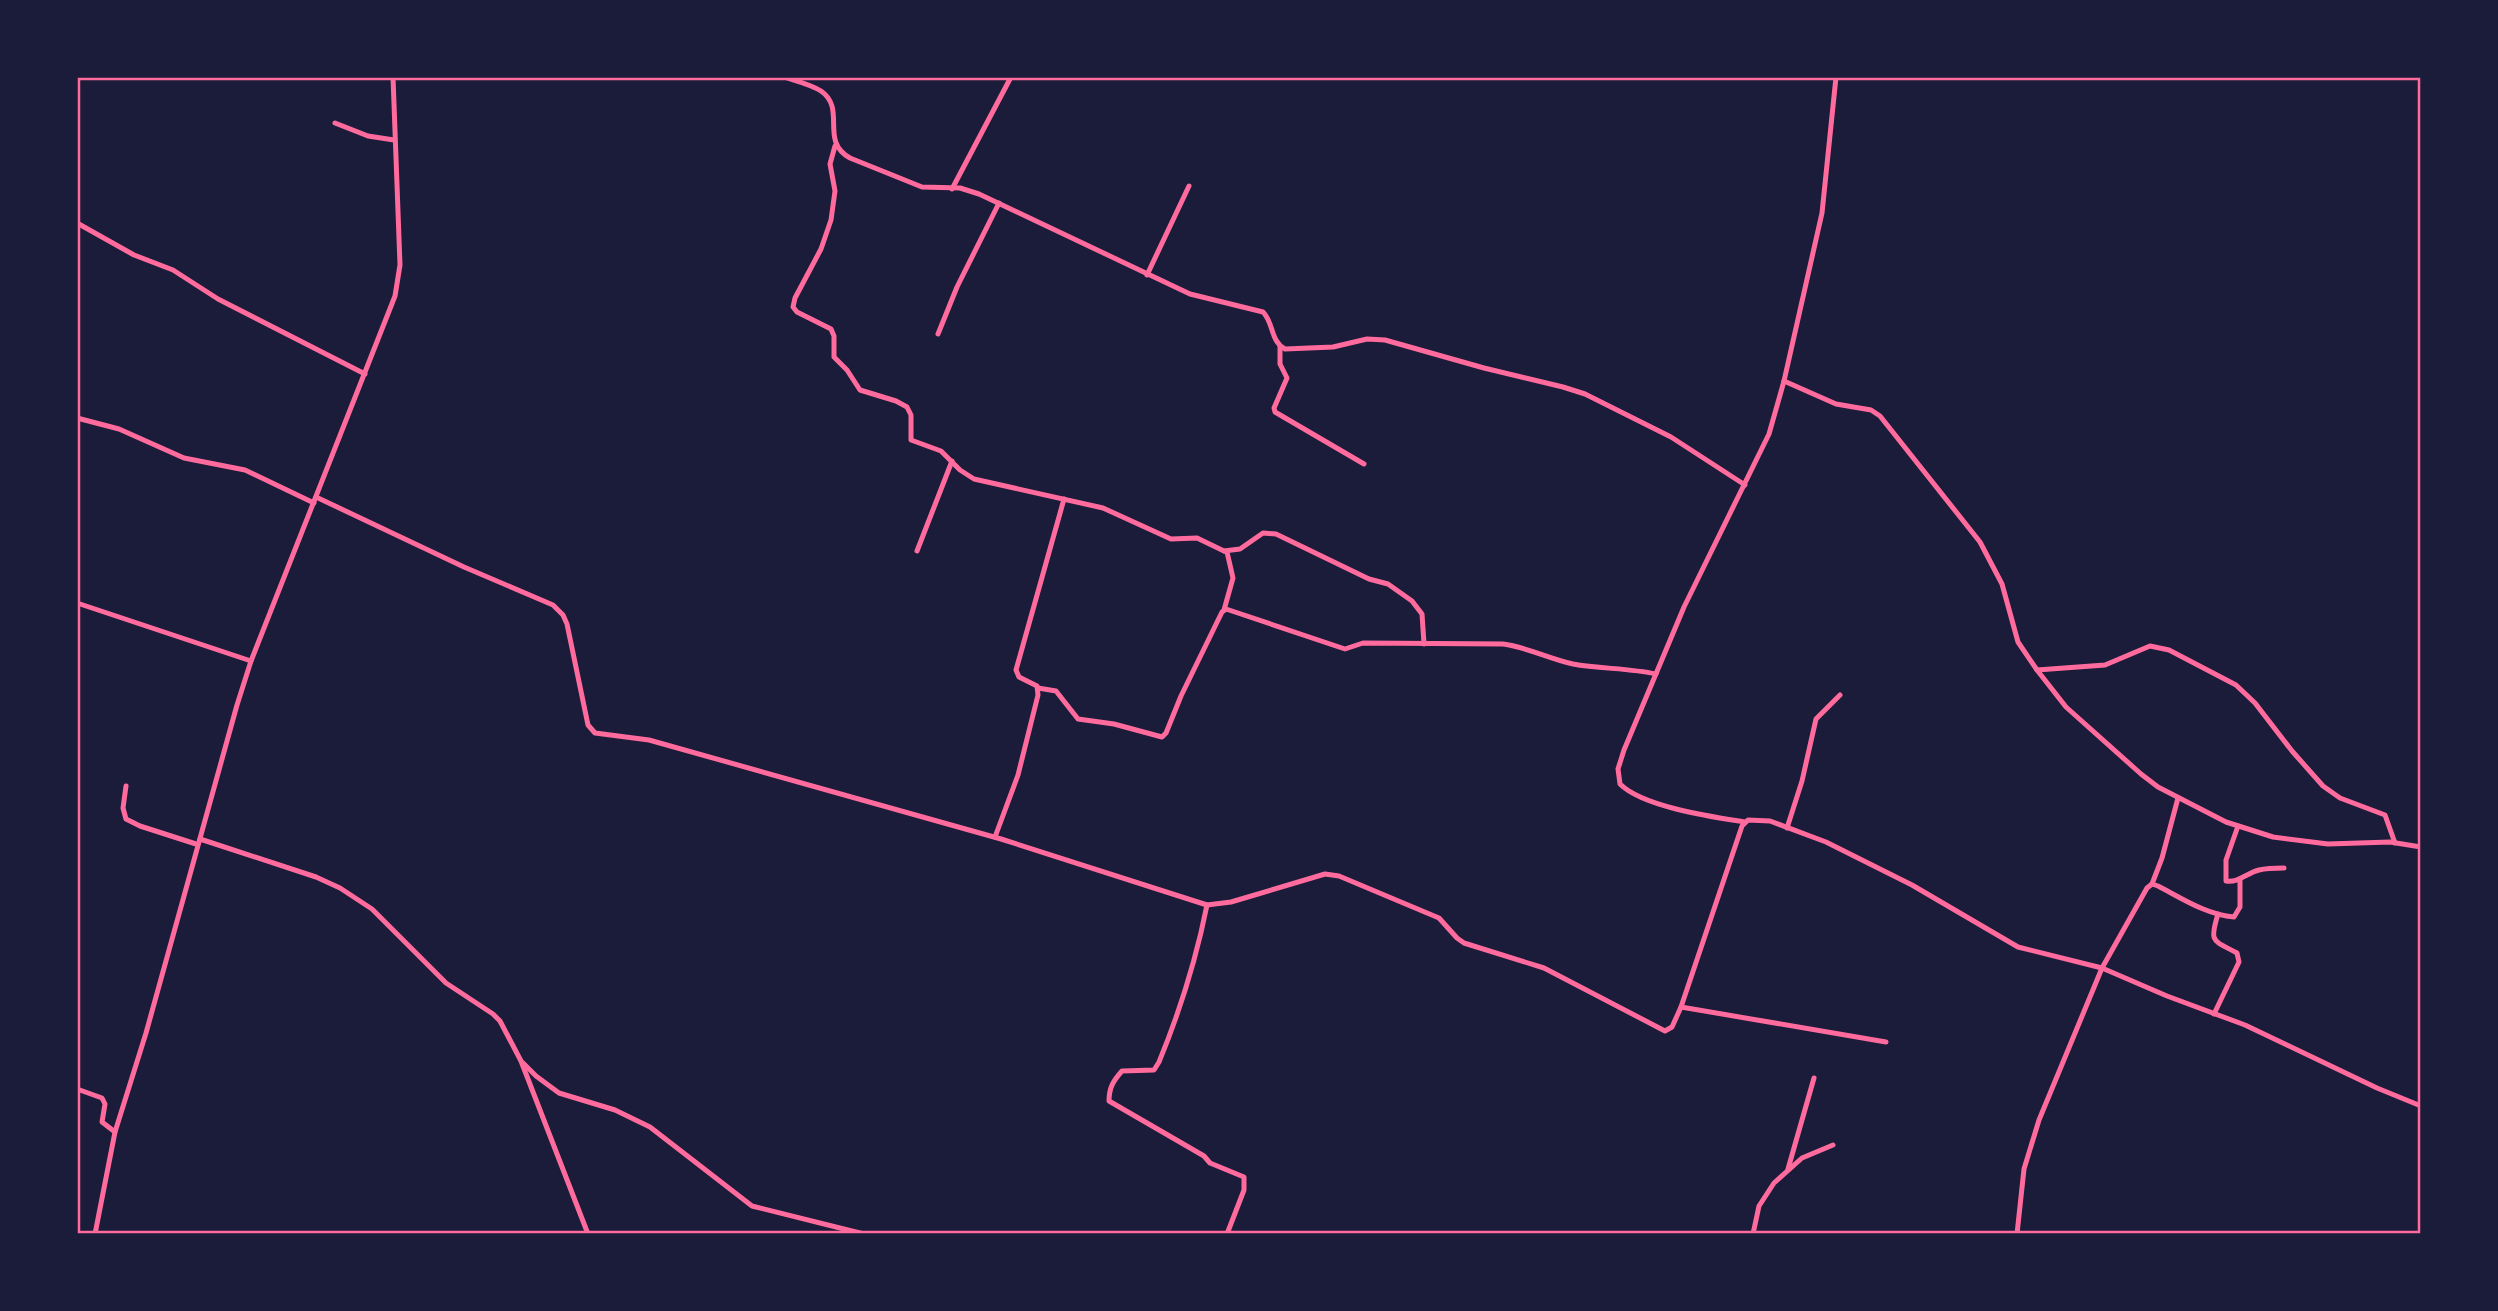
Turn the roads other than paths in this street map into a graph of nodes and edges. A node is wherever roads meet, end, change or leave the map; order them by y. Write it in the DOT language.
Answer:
graph roads {
  1 [pos="393,77"];
  2 [pos="784,77"];
  3 [pos="1011,77"];
  4 [pos="1836,77"];
  5 [pos="335,123"];
  6 [pos="394,140"];
  7 [pos="835,146"];
  8 [pos="1189,186"];
  9 [pos="952,189"];
  10 [pos="999,203"];
  11 [pos="77,223"];
  12 [pos="1147,275"];
  13 [pos="938,334"];
  14 [pos="1280,346"];
  15 [pos="365,374"];
  16 [pos="1784,381"];
  17 [pos="77,418"];
  18 [pos="952,461"];
  19 [pos="1364,464"];
  20 [pos="1745,485"];
  21 [pos="1064,499"];
  22 [pos="315,500"];
  23 [pos="917,551"];
  24 [pos="1224,551"];
  25 [pos="77,603"];
  26 [pos="1224,610"];
  27 [pos="1424,644"];
  28 [pos="251,661"];
  29 [pos="2037,670"];
  30 [pos="1656,674"];
  31 [pos="1038,688"];
  32 [pos="1840,695"];
  33 [pos="126,786"];
  34 [pos="2179,798"];
  35 [pos="1745,822"];
  36 [pos="2238,826"];
  37 [pos="1787,828"];
  38 [pos="995,837"];
  39 [pos="198,841"];
  40 [pos="2395,843"];
  41 [pos="2421,847"];
  42 [pos="2284,868"];
  43 [pos="2240,879"];
  44 [pos="2152,884"];
  45 [pos="1207,905"];
  46 [pos="2218,914"];
  47 [pos="2102,968"];
  48 [pos="1681,1007"];
  49 [pos="2214,1014"];
  50 [pos="1886,1042"];
  51 [pos="521,1061"];
  52 [pos="1814,1078"];
  53 [pos="77,1089"];
  54 [pos="2421,1106"];
  55 [pos="115,1132"];
  56 [pos="1833,1145"];
  57 [pos="1787,1171"];
  58 [pos="94,1234"];
  59 [pos="588,1234"];
  60 [pos="864,1234"];
  61 [pos="1227,1234"];
  62 [pos="1753,1234"];
  63 [pos="2017,1234"];
  1 -- 6 [label="street"];
  2 -- 7 [label="street"];
  3 -- 9 [label="street"];
  4 -- 16 [label="street"];
  5 -- 6 [label="street"];
  6 -- 15 [label="street"];
  7 -- 9 [label="street"];
  7 -- 18 [label="street"];
  8 -- 12 [label="street"];
  9 -- 10 [label="street"];
  10 -- 12 [label="street"];
  10 -- 13 [label="street"];
  11 -- 15 [label="street"];
  12 -- 14 [label="street"];
  14 -- 19 [label="street"];
  14 -- 20 [label="street"];
  15 -- 22 [label="street"];
  16 -- 20 [label="street"];
  16 -- 29 [label="street"];
  17 -- 22 [label="street"];
  18 -- 21 [label="street"];
  18 -- 23 [label="street"];
  20 -- 30 [label="street"];
  21 -- 24 [label="street"];
  21 -- 31 [label="street"];
  22 -- 28 [label="street"];
  22 -- 38 [label="street"];
  24 -- 26 [label="street"];
  24 -- 27 [label="street"];
  25 -- 28 [label="street"];
  26 -- 27 [label="street"];
  26 -- 31 [label="street"];
  27 -- 30 [label="street"];
  28 -- 39 [label="street"];
  29 -- 34 [label="street"];
  29 -- 40 [label="street"];
  30 -- 35 [label="street"];
  31 -- 38 [label="street"];
  32 -- 37 [label="street"];
  33 -- 39 [label="street"];
  34 -- 36 [label="street"];
  34 -- 44 [label="street"];
  35 -- 37 [label="street"];
  35 -- 48 [label="street"];
  36 -- 40 [label="street"];
  36 -- 43 [label="street"];
  37 -- 47 [label="street"];
  38 -- 45 [label="street"];
  39 -- 51 [label="street"];
  39 -- 55 [label="street"];
  40 -- 41 [label="street"];
  42 -- 43 [label="street"];
  43 -- 46 [label="street"];
  44 -- 46 [label="street"];
  44 -- 47 [label="street"];
  45 -- 48 [label="street"];
  45 -- 61 [label="street"];
  46 -- 49 [label="street"];
  47 -- 49 [label="street"];
  47 -- 63 [label="street"];
  48 -- 50 [label="street"];
  49 -- 54 [label="street"];
  51 -- 59 [label="street"];
  51 -- 60 [label="street"];
  52 -- 57 [label="street"];
  53 -- 55 [label="street"];
  55 -- 58 [label="street"];
  56 -- 57 [label="street"];
  57 -- 62 [label="street"];
}
